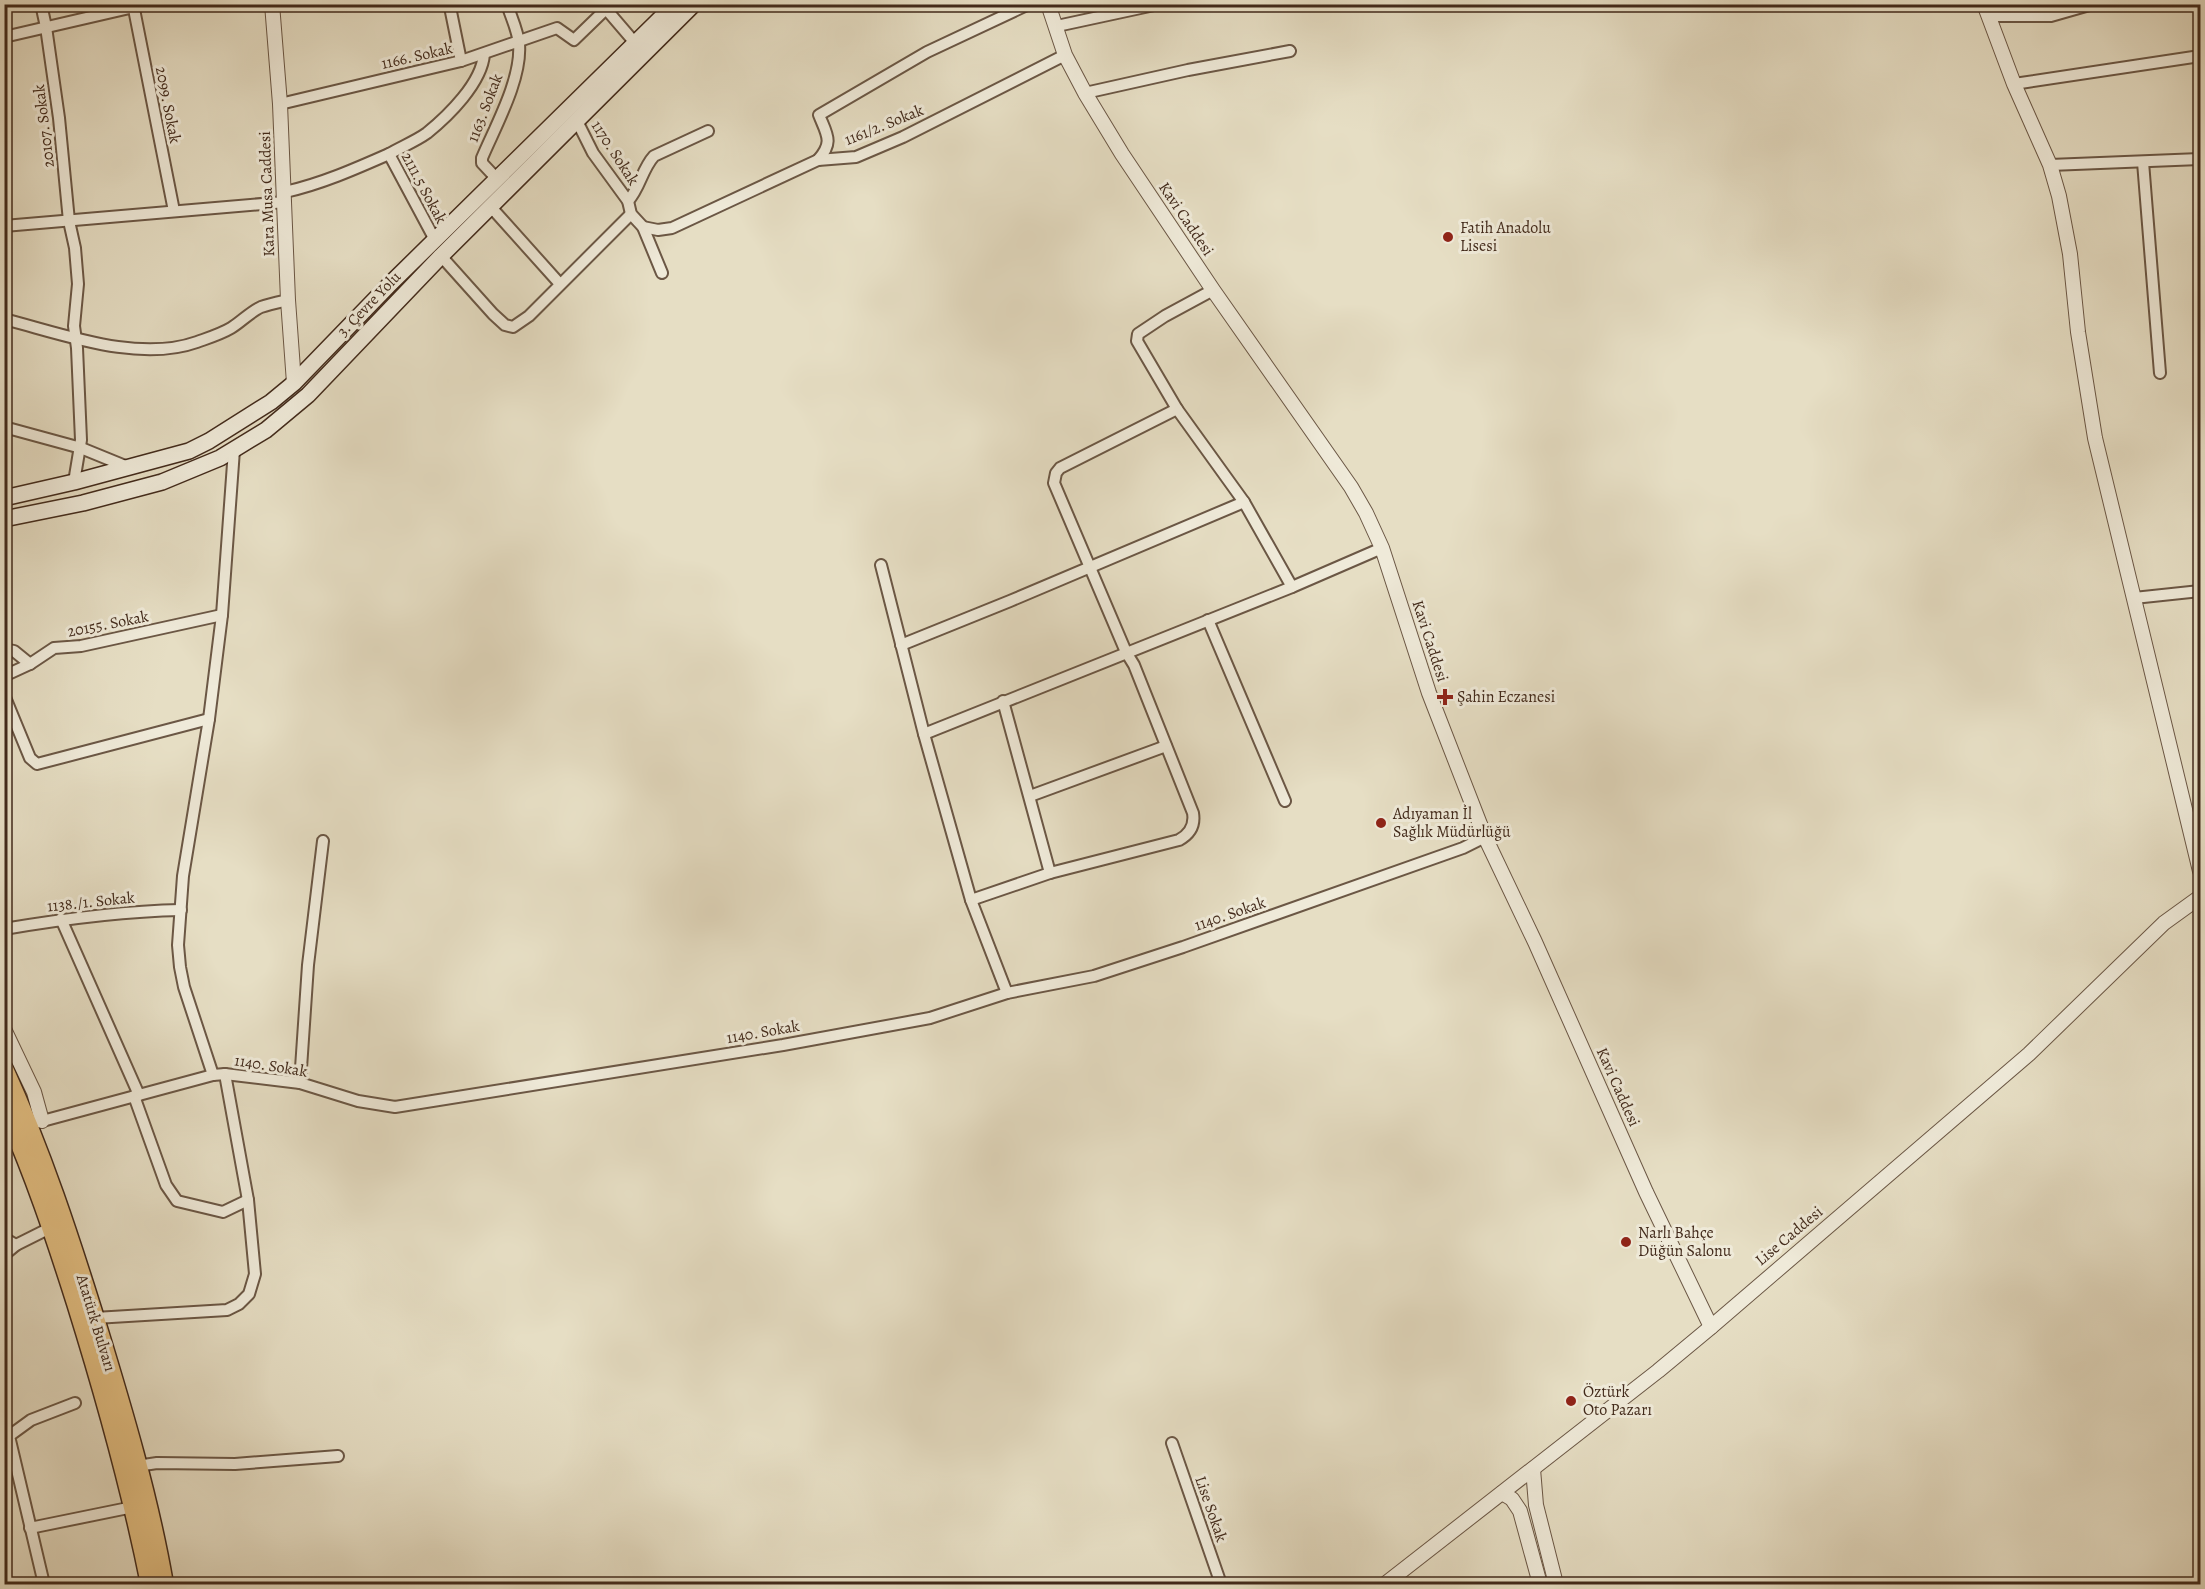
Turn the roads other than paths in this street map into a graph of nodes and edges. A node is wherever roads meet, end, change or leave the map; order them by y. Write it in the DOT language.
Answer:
graph roads {
  1 [pos="41,4"];
  2 [pos="147,4"];
  3 [pos="272,4"];
  4 [pos="447,4"];
  5 [pos="507,4"];
  6 [pos="675,4"];
  7 [pos="694,4"];
  8 [pos="1029,4"];
  9 [pos="1048,4"];
  10 [pos="1159,4"];
  11 [pos="2093,4"];
  12 [pos="133,6"];
  13 [pos="1987,10"];
  14 [pos="1057,26"];
  15 [pos="46,27"];
  16 [pos="4,36"];
  17 [pos="519,42"];
  18 [pos="636,44"];
  19 [pos="1290,51"];
  20 [pos="484,54"];
  21 [pos="1065,55"];
  22 [pos="2200,57"];
  23 [pos="461,61"];
  24 [pos="2014,84"];
  25 [pos="1084,93"];
  26 [pos="280,104"];
  27 [pos="577,121"];
  28 [pos="708,131"];
  29 [pos="389,154"];
  30 [pos="2200,159"];
  31 [pos="818,160"];
  32 [pos="2143,162"];
  33 [pos="2050,165"];
  34 [pos="497,179"];
  35 [pos="285,197"];
  36 [pos="628,201"];
  37 [pos="490,206"];
  38 [pos="174,211"];
  39 [pos="631,213"];
  40 [pos="69,221"];
  41 [pos="4,226"];
  42 [pos="643,227"];
  43 [pos="435,240"];
  44 [pos="441,255"];
  45 [pos="662,273"];
  46 [pos="560,284"];
  47 [pos="1213,290"];
  48 [pos="288,300"];
  49 [pos="4,319"];
  50 [pos="72,337"];
  51 [pos="2160,373"];
  52 [pos="294,382"];
  53 [pos="1177,409"];
  54 [pos="4,427"];
  55 [pos="81,448"];
  56 [pos="234,450"];
  57 [pos="130,468"];
  58 [pos="74,483"];
  59 [pos="4,498"];
  60 [pos="1244,502"];
  61 [pos="4,519"];
  62 [pos="1382,548"];
  63 [pos="881,566"];
  64 [pos="1089,566"];
  65 [pos="1292,587"];
  66 [pos="2200,591"];
  67 [pos="2134,598"];
  68 [pos="222,615"];
  69 [pos="1208,620"];
  70 [pos="901,645"];
  71 [pos="4,649"];
  72 [pos="1126,652"];
  73 [pos="30,664"];
  74 [pos="4,676"];
  75 [pos="4,695"];
  76 [pos="1003,701"];
  77 [pos="209,719"];
  78 [pos="924,734"];
  79 [pos="1167,746"];
  80 [pos="1030,796"];
  81 [pos="1285,801"];
  82 [pos="1485,837"];
  83 [pos="323,841"];
  84 [pos="2200,870"];
  85 [pos="1050,873"];
  86 [pos="2200,897"];
  87 [pos="972,900"];
  88 [pos="181,910"];
  89 [pos="61,919"];
  90 [pos="4,929"];
  91 [pos="1007,993"];
  92 [pos="4,1029"];
  93 [pos="4,1069"];
  94 [pos="225,1074"];
  95 [pos="213,1075"];
  96 [pos="300,1083"];
  97 [pos="136,1096"];
  98 [pos="6,1114"];
  99 [pos="35,1123"];
  100 [pos="248,1200"];
  101 [pos="52,1227"];
  102 [pos="4,1238"];
  103 [pos="16,1245"];
  104 [pos="4,1255"];
  105 [pos="95,1318"];
  106 [pos="1711,1327"];
  107 [pos="75,1403"];
  108 [pos="1172,1443"];
  109 [pos="338,1456"];
  110 [pos="137,1466"];
  111 [pos="1533,1469"];
  112 [pos="1502,1493"];
  113 [pos="134,1507"];
  114 [pos="30,1528"];
  115 [pos="44,1584"];
  116 [pos="145,1584"];
  117 [pos="150,1584"];
  118 [pos="164,1584"];
  119 [pos="1221,1584"];
  120 [pos="1385,1584"];
  121 [pos="1539,1584"];
  122 [pos="1556,1584"];
  1 -- 15 [label="street, 20107. Sokak"];
  2 -- 12 [label="street"];
  3 -- 26 [label="street, Kara Musa Caddesi"];
  4 -- 23 [label="street"];
  5 -- 17 [label="street"];
  6 -- 18 [label="main road, 3. Çevre Yolu"];
  7 -- 27 [label="main road, 3. Çevre Yolu"];
  8 -- 31 [label="street"];
  9 -- 14 [label="street, Kavi Caddesi"];
  10 -- 14 [label="street"];
  11 -- 13 [label="street"];
  12 -- 15 [label="street"];
  12 -- 38 [label="street, 2099. Sokak"];
  13 -- 24 [label="street"];
  14 -- 21 [label="street, Kavi Caddesi"];
  15 -- 16 [label="street"];
  15 -- 40 [label="street, 20107. Sokak"];
  17 -- 18 [label="street, 1166. Sokak"];
  17 -- 20 [label="street, 1166. Sokak"];
  17 -- 34 [label="street, 1163. Sokak"];
  18 -- 34 [label="main road, 3. Çevre Yolu"];
  19 -- 25 [label="street"];
  20 -- 23 [label="street, 1166. Sokak"];
  20 -- 29 [label="street"];
  21 -- 25 [label="street, Kavi Caddesi"];
  21 -- 31 [label="street, 1161/2. Sokak"];
  22 -- 24 [label="street"];
  23 -- 26 [label="street, 1166. Sokak"];
  24 -- 33 [label="street"];
  25 -- 47 [label="street, Kavi Caddesi"];
  26 -- 35 [label="street, Kara Musa Caddesi"];
  27 -- 36 [label="street, 1170. Sokak"];
  27 -- 37 [label="main road, 3. Çevre Yolu"];
  28 -- 36 [label="street"];
  29 -- 35 [label="street, 2111.5 Sokak"];
  29 -- 43 [label="street, 2111.5 Sokak"];
  30 -- 32 [label="street"];
  31 -- 42 [label="street, 1161/2. Sokak"];
  32 -- 33 [label="street"];
  32 -- 51 [label="street"];
  33 -- 67 [label="street"];
  34 -- 43 [label="main road, 3. Çevre Yolu"];
  35 -- 38 [label="street, 2111.5 Sokak"];
  35 -- 48 [label="street, Kara Musa Caddesi"];
  36 -- 39 [label="street"];
  37 -- 44 [label="main road, 3. Çevre Yolu"];
  37 -- 46 [label="street"];
  38 -- 40 [label="street, 2111.5 Sokak"];
  39 -- 42 [label="street"];
  39 -- 46 [label="street"];
  40 -- 41 [label="street, 2111.5 Sokak"];
  40 -- 50 [label="street, 20107. Sokak"];
  42 -- 45 [label="street"];
  43 -- 52 [label="main road, 3. Çevre Yolu"];
  44 -- 46 [label="street"];
  44 -- 56 [label="main road, 3. Çevre Yolu"];
  47 -- 53 [label="street"];
  47 -- 62 [label="street, Kavi Caddesi"];
  48 -- 50 [label="street"];
  48 -- 52 [label="street, Kara Musa Caddesi"];
  49 -- 50 [label="street"];
  50 -- 55 [label="street, 20107. Sokak"];
  52 -- 57 [label="main road, 3. Çevre Yolu"];
  53 -- 60 [label="street"];
  53 -- 64 [label="street"];
  54 -- 55 [label="street"];
  55 -- 57 [label="street"];
  55 -- 58 [label="street, 20107. Sokak"];
  56 -- 61 [label="main road, 3. Çevre Yolu"];
  56 -- 68 [label="street"];
  57 -- 58 [label="main road, 3. Çevre Yolu"];
  58 -- 59 [label="main road, 3. Çevre Yolu"];
  60 -- 64 [label="street"];
  60 -- 65 [label="street"];
  62 -- 65 [label="street"];
  62 -- 82 [label="street, Kavi Caddesi"];
  63 -- 70 [label="street"];
  64 -- 70 [label="street"];
  64 -- 72 [label="street"];
  65 -- 69 [label="street"];
  66 -- 67 [label="street"];
  67 -- 84 [label="street"];
  68 -- 73 [label="street, 20155. Sokak"];
  68 -- 77 [label="street"];
  69 -- 72 [label="street"];
  69 -- 81 [label="street"];
  70 -- 78 [label="street"];
  71 -- 73 [label="street"];
  72 -- 76 [label="street"];
  72 -- 79 [label="street"];
  73 -- 74 [label="street, 20155. Sokak"];
  75 -- 77 [label="street"];
  76 -- 78 [label="street"];
  76 -- 80 [label="street"];
  77 -- 88 [label="street"];
  78 -- 87 [label="street"];
  79 -- 80 [label="street"];
  79 -- 85 [label="street"];
  80 -- 85 [label="street"];
  82 -- 91 [label="street, 1140. Sokak"];
  82 -- 106 [label="street, Kavi Caddesi"];
  83 -- 96 [label="street"];
  85 -- 87 [label="street"];
  86 -- 106 [label="street, Lise Caddesi"];
  87 -- 91 [label="street"];
  88 -- 89 [label="street, 1138./1. Sokak"];
  88 -- 95 [label="street"];
  89 -- 90 [label="street, 1138./1. Sokak"];
  89 -- 97 [label="street"];
  91 -- 96 [label="street, 1140. Sokak"];
  92 -- 99 [label="street"];
  93 -- 99 [label="highway, Atatürk Bulvarı"];
  94 -- 95 [label="street, 1140. Sokak"];
  94 -- 96 [label="street, 1140. Sokak"];
  94 -- 100 [label="street"];
  95 -- 97 [label="street, 1140. Sokak"];
  97 -- 99 [label="street, 1140. Sokak"];
  97 -- 100 [label="street"];
  98 -- 101 [label="highway, Atatürk Bulvarı"];
  99 -- 105 [label="highway, Atatürk Bulvarı"];
  100 -- 105 [label="street"];
  101 -- 103 [label="street"];
  101 -- 113 [label="highway, Atatürk Bulvarı"];
  102 -- 103 [label="street"];
  103 -- 104 [label="street"];
  105 -- 110 [label="highway, Atatürk Bulvarı"];
  106 -- 111 [label="street, Lise Caddesi"];
  107 -- 114 [label="street"];
  108 -- 119 [label="street, Lise Sokak"];
  109 -- 110 [label="street"];
  110 -- 118 [label="highway, Atatürk Bulvarı"];
  111 -- 112 [label="street, Lise Caddesi"];
  111 -- 122 [label="street"];
  112 -- 120 [label="street, Lise Caddesi"];
  112 -- 121 [label="street"];
  113 -- 114 [label="street"];
  113 -- 117 [label="highway, Atatürk Bulvarı"];
  114 -- 115 [label="street"];
  116 -- 117 [label="street"];
}
